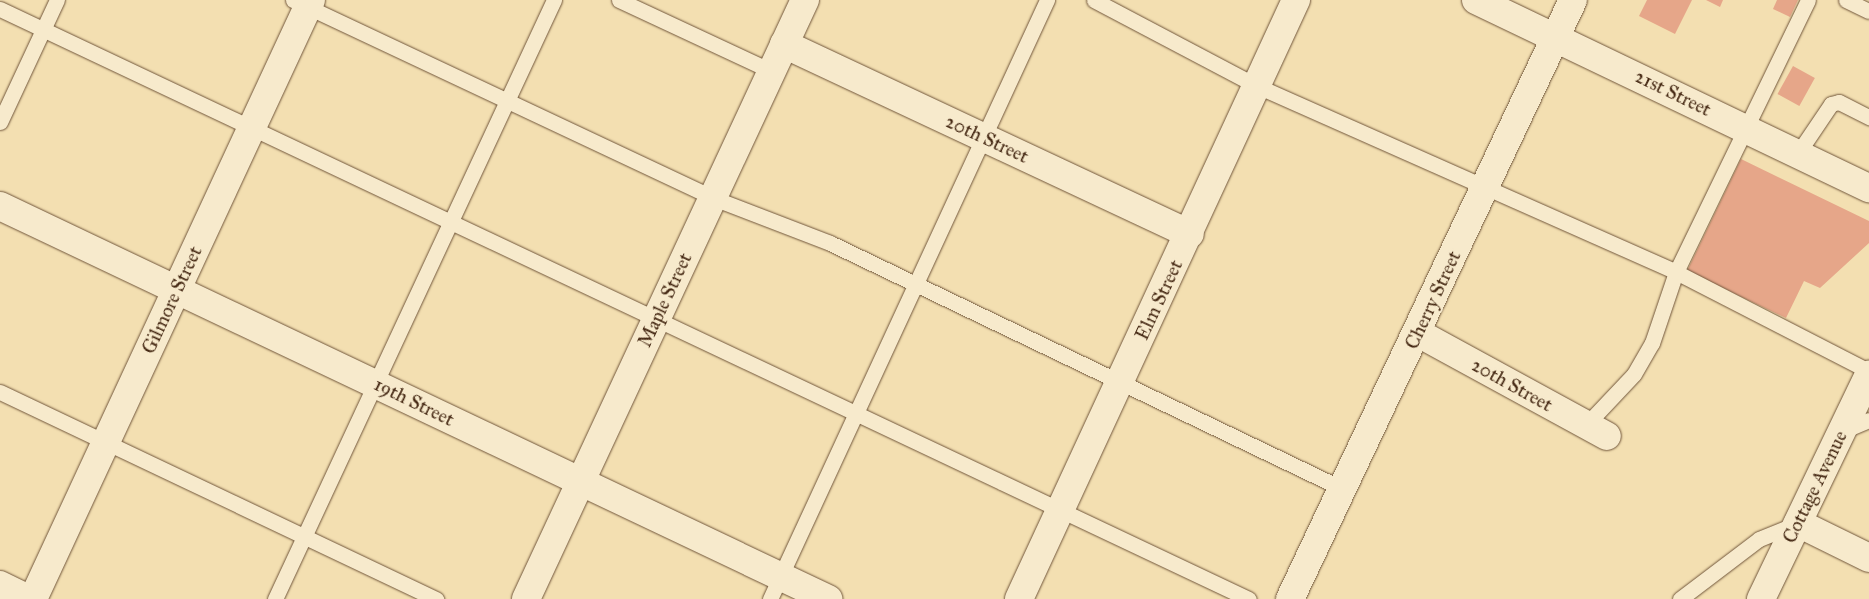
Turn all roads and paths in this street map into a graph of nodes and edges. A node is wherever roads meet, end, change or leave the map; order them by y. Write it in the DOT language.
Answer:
graph roads {
  1 [pos="57,0"];
  2 [pos="554,0"];
  3 [pos="620,0"];
  4 [pos="805,0"];
  5 [pos="1047,0"];
  6 [pos="1094,0"];
  7 [pos="1296,0"];
  8 [pos="1476,0"];
  9 [pos="1574,0"];
  10 [pos="1808,0"];
  11 [pos="1846,0"];
  12 [pos="304,2"];
  13 [pos="0,9"];
  14 [pos="1869,11"];
  15 [pos="43,30"];
  16 [pos="1556,37"];
  17 [pos="784,44"];
  18 [pos="771,71"];
  19 [pos="1257,86"];
  20 [pos="508,100"];
  21 [pos="1869,116"];
  22 [pos="0,122"];
  23 [pos="253,125"];
  24 [pos="1743,127"];
  25 [pos="983,137"];
  26 [pos="1798,153"];
  27 [pos="1485,188"];
  28 [pos="1869,188"];
  29 [pos="713,198"];
  30 [pos="0,206"];
  31 [pos="450,220"];
  32 [pos="1190,234"];
  33 [pos="1676,272"];
  34 [pos="917,285"];
  35 [pos="177,289"];
  36 [pos="656,319"];
  37 [pos="1418,333"];
  38 [pos="1869,371"];
  39 [pos="1869,375"];
  40 [pos="375,383"];
  41 [pos="1120,383"];
  42 [pos="0,392"];
  43 [pos="855,414"];
  44 [pos="1869,420"];
  45 [pos="1596,431"];
  46 [pos="1842,431"];
  47 [pos="106,442"];
  48 [pos="581,481"];
  49 [pos="1343,489"];
  50 [pos="1060,511"];
  51 [pos="1798,523"];
  52 [pos="306,537"];
  53 [pos="1869,558"];
  54 [pos="0,585"];
  55 [pos="775,588"];
  56 [pos="31,599"];
  57 [pos="275,599"];
  58 [pos="436,599"];
  59 [pos="526,599"];
  60 [pos="828,599"];
  61 [pos="1019,599"];
  62 [pos="1249,599"];
  63 [pos="1290,599"];
  64 [pos="1680,599"];
  65 [pos="1761,599"];
  1 -- 15 [label="lane"];
  2 -- 20 [label="lane"];
  3 -- 18 [label="lane"];
  4 -- 17 [label="street, Maple Street"];
  5 -- 25 [label="lane"];
  6 -- 19 [label="lane"];
  7 -- 19 [label="street, Elm Street"];
  8 -- 16 [label="street, 21st Street"];
  9 -- 16 [label="street, Cherry Street"];
  10 -- 24 [label="lane"];
  11 -- 14 [label="lane"];
  12 -- 20 [label="lane"];
  12 -- 23 [label="street, Gilmore Street"];
  13 -- 15 [label="lane"];
  15 -- 22 [label="lane"];
  15 -- 23 [label="lane"];
  16 -- 24 [label="street, 21st Street"];
  16 -- 27 [label="street, Cherry Street"];
  17 -- 18 [label="street, Maple Street"];
  17 -- 25 [label="street, 20th Street"];
  18 -- 29 [label="street, Maple Street"];
  19 -- 27 [label="lane"];
  19 -- 32 [label="street, Elm Street"];
  20 -- 29 [label="lane"];
  20 -- 31 [label="lane"];
  21 -- 26 [label="lane"];
  23 -- 31 [label="lane"];
  23 -- 35 [label="street, Gilmore Street"];
  24 -- 26 [label="street, 21st Street"];
  24 -- 33 [label="lane"];
  25 -- 32 [label="street, 20th Street"];
  25 -- 34 [label="lane"];
  26 -- 28 [label="street, 21st Street"];
  27 -- 33 [label="lane"];
  27 -- 37 [label="street, Cherry Street"];
  29 -- 34 [label="lane"];
  29 -- 36 [label="street, Maple Street"];
  30 -- 35 [label="street, 19th Street"];
  31 -- 36 [label="lane"];
  31 -- 40 [label="lane"];
  32 -- 41 [label="street, Elm Street"];
  33 -- 38 [label="lane"];
  33 -- 45 [label="lane"];
  34 -- 41 [label="lane"];
  34 -- 43 [label="lane"];
  35 -- 40 [label="street, 19th Street"];
  35 -- 47 [label="street, Gilmore Street"];
  36 -- 43 [label="lane"];
  36 -- 48 [label="street, Maple Street"];
  37 -- 45 [label="street, 20th Street"];
  37 -- 49 [label="street, Cherry Street"];
  39 -- 46 [label="street, Cottage Avenue"];
  40 -- 48 [label="street, 19th Street"];
  40 -- 52 [label="lane"];
  41 -- 49 [label="lane"];
  41 -- 50 [label="street, Elm Street"];
  42 -- 47 [label="lane"];
  43 -- 50 [label="lane"];
  43 -- 55 [label="lane"];
  44 -- 46 [label="lane"];
  46 -- 51 [label="street, Cottage Avenue"];
  47 -- 52 [label="lane"];
  47 -- 56 [label="street, Gilmore Street"];
  48 -- 55 [label="street, 19th Street"];
  48 -- 59 [label="street, Maple Street"];
  49 -- 63 [label="street, Cherry Street"];
  50 -- 61 [label="street, Elm Street"];
  50 -- 62 [label="lane"];
  51 -- 53 [label="street"];
  51 -- 64 [label="lane"];
  51 -- 65 [label="street, Cottage Avenue"];
  52 -- 57 [label="lane"];
  52 -- 58 [label="lane"];
  54 -- 56 [label="street"];
  55 -- 60 [label="street, 19th Street"];
}
